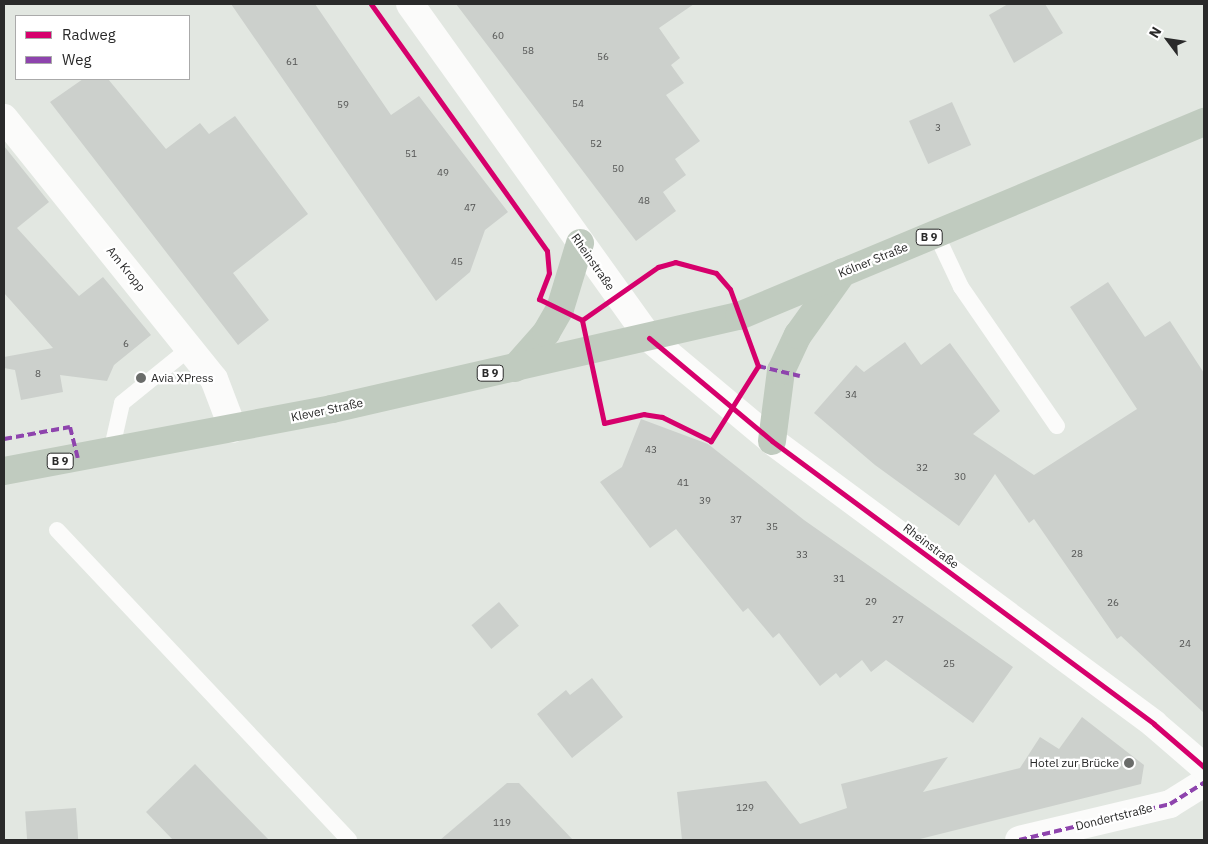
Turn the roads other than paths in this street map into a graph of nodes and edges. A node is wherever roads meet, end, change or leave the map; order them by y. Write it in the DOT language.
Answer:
graph roads {
  1 [pos="410,4"];
  2 [pos="4,118"];
  3 [pos="1204,122"];
  4 [pos="936,234"];
  5 [pos="580,243"];
  6 [pos="843,272"];
  7 [pos="649,338"];
  8 [pos="190,348"];
  9 [pos="515,368"];
  10 [pos="1057,426"];
  11 [pos="233,429"];
  12 [pos="772,441"];
  13 [pos="111,452"];
  14 [pos="4,471"];
  15 [pos="57,530"];
  16 [pos="1204,767"];
  17 [pos="1204,783"];
  18 [pos="349,840"];
  19 [pos="1020,840"];
  1 -- 5 [label="street, Rheinstraße"];
  2 -- 8 [label="street, Am Kropp"];
  3 -- 4 [label="main road, Kölner Straße / B 9"];
  4 -- 6 [label="main road, Kölner Straße / B 9"];
  4 -- 10 [label="lane"];
  5 -- 7 [label="street, Rheinstraße"];
  5 -- 9 [label="main road"];
  6 -- 7 [label="main road, Kölner Straße / B 9"];
  6 -- 12 [label="main road"];
  7 -- 9 [label="main road, Klever Straße / B 9"];
  7 -- 12 [label="street, Rheinstraße"];
  8 -- 11 [label="street, Am Kropp"];
  8 -- 13 [label="lane"];
  9 -- 11 [label="main road, Klever Straße / B 9"];
  11 -- 13 [label="main road, Klever Straße / B 9"];
  12 -- 16 [label="street, Rheinstraße"];
  13 -- 14 [label="main road, Klever Straße / B 9"];
  15 -- 18 [label="lane"];
  17 -- 19 [label="street, Dondertstraße"];
}
